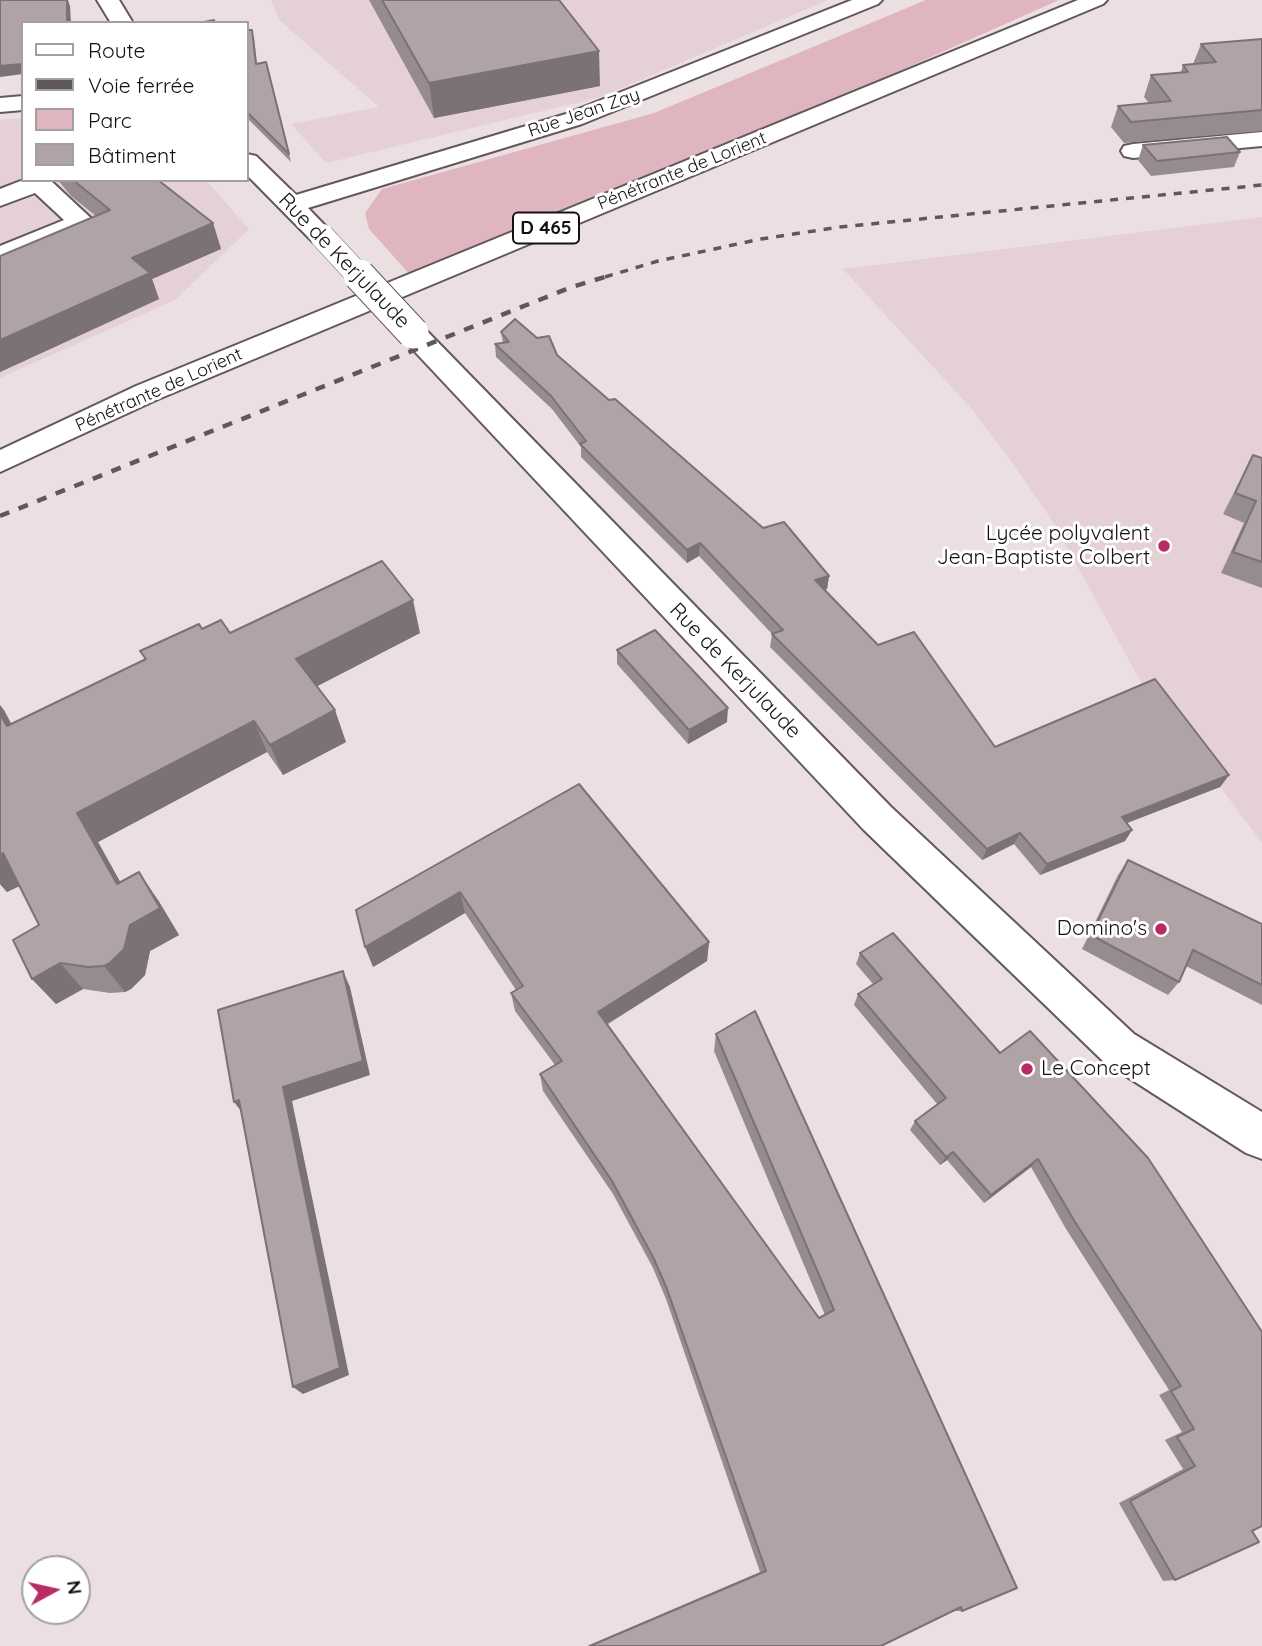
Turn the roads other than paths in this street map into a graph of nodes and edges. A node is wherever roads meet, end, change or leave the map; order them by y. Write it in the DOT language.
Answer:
graph roads {
  1 [pos="108,0"];
  2 [pos="871,0"];
  3 [pos="1096,0"];
  4 [pos="121,21"];
  5 [pos="21,103"];
  6 [pos="0,105"];
  7 [pos="1262,139"];
  8 [pos="1133,151"];
  9 [pos="248,161"];
  10 [pos="0,198"];
  11 [pos="290,205"];
  12 [pos="0,256"];
  13 [pos="0,462"];
  14 [pos="1262,1137"];
  1 -- 4 [label="street"];
  2 -- 11 [label="street, Rue Jean Zay"];
  3 -- 13 [label="street, Pénétrante de Lorient / D 465"];
  5 -- 6 [label="street"];
  7 -- 8 [label="street"];
  9 -- 11 [label="street, Rue de Kerjulaude"];
  10 -- 12 [label="street"];
  11 -- 14 [label="street, Rue de Kerjulaude, bridge"];
}
